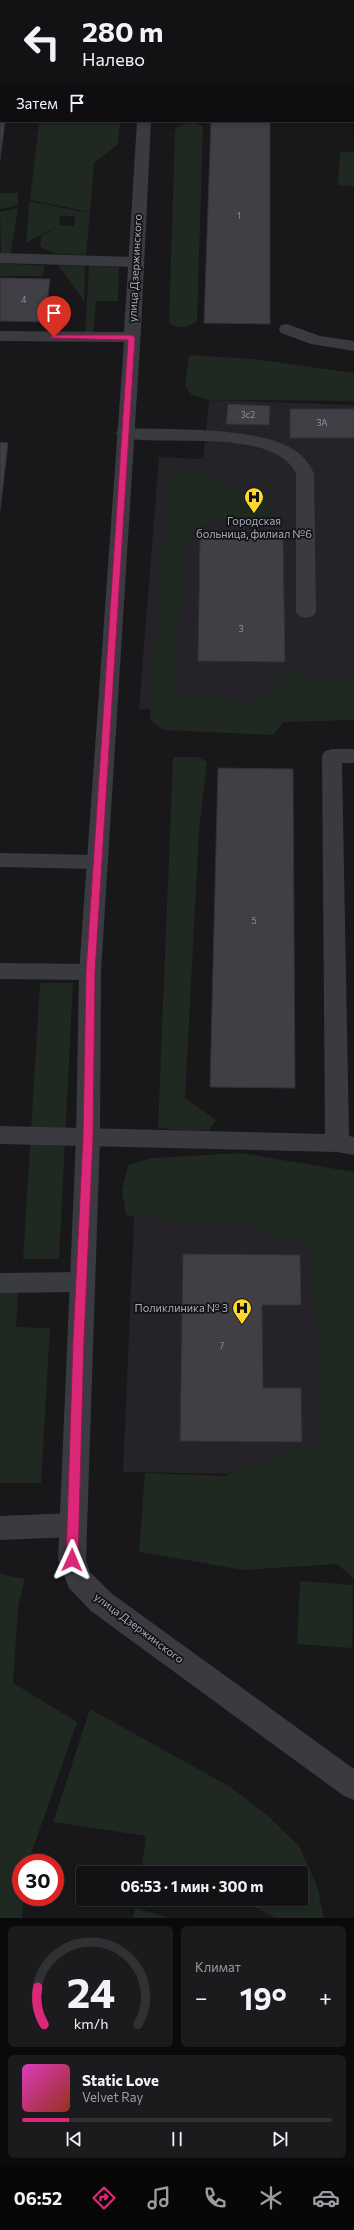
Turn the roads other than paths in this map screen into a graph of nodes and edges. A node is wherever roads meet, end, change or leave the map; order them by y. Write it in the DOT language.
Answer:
graph roads {
  1 [pos="144,122"];
  2 [pos="0,258"];
  3 [pos="135,262"];
  4 [pos="287,330"];
  5 [pos="0,336"];
  6 [pos="132,338"];
  7 [pos="354,346"];
  8 [pos="125,434"];
  9 [pos="306,612"];
  10 [pos="354,756"];
  11 [pos="0,860"];
  12 [pos="97,862"];
  13 [pos="0,971"];
  14 [pos="90,972"];
  15 [pos="0,1135"];
  16 [pos="88,1137"];
  17 [pos="346,1144"];
  18 [pos="0,1282"];
  19 [pos="80,1282"];
  20 [pos="73,1525"];
  21 [pos="0,1528"];
  22 [pos="354,1786"];
  1 -- 3 [label="street, улица Дзержинского"];
  2 -- 3 [label="street"];
  3 -- 6 [label="street, улица Дзержинского"];
  4 -- 7 [label="street"];
  5 -- 6 [label="street"];
  6 -- 8 [label="street, улица Дзержинского"];
  8 -- 9 [label="street"];
  8 -- 12 [label="street, улица Дзержинского"];
  10 -- 17 [label="street"];
  11 -- 12 [label="street"];
  12 -- 14 [label="street, улица Дзержинского"];
  13 -- 14 [label="street"];
  14 -- 16 [label="street, улица Дзержинского"];
  15 -- 16 [label="street"];
  16 -- 17 [label="street"];
  16 -- 19 [label="street, улица Дзержинского"];
  18 -- 19 [label="street"];
  19 -- 20 [label="street, улица Дзержинского"];
  20 -- 21 [label="street"];
  20 -- 22 [label="street, улица Дзержинского"];
}
